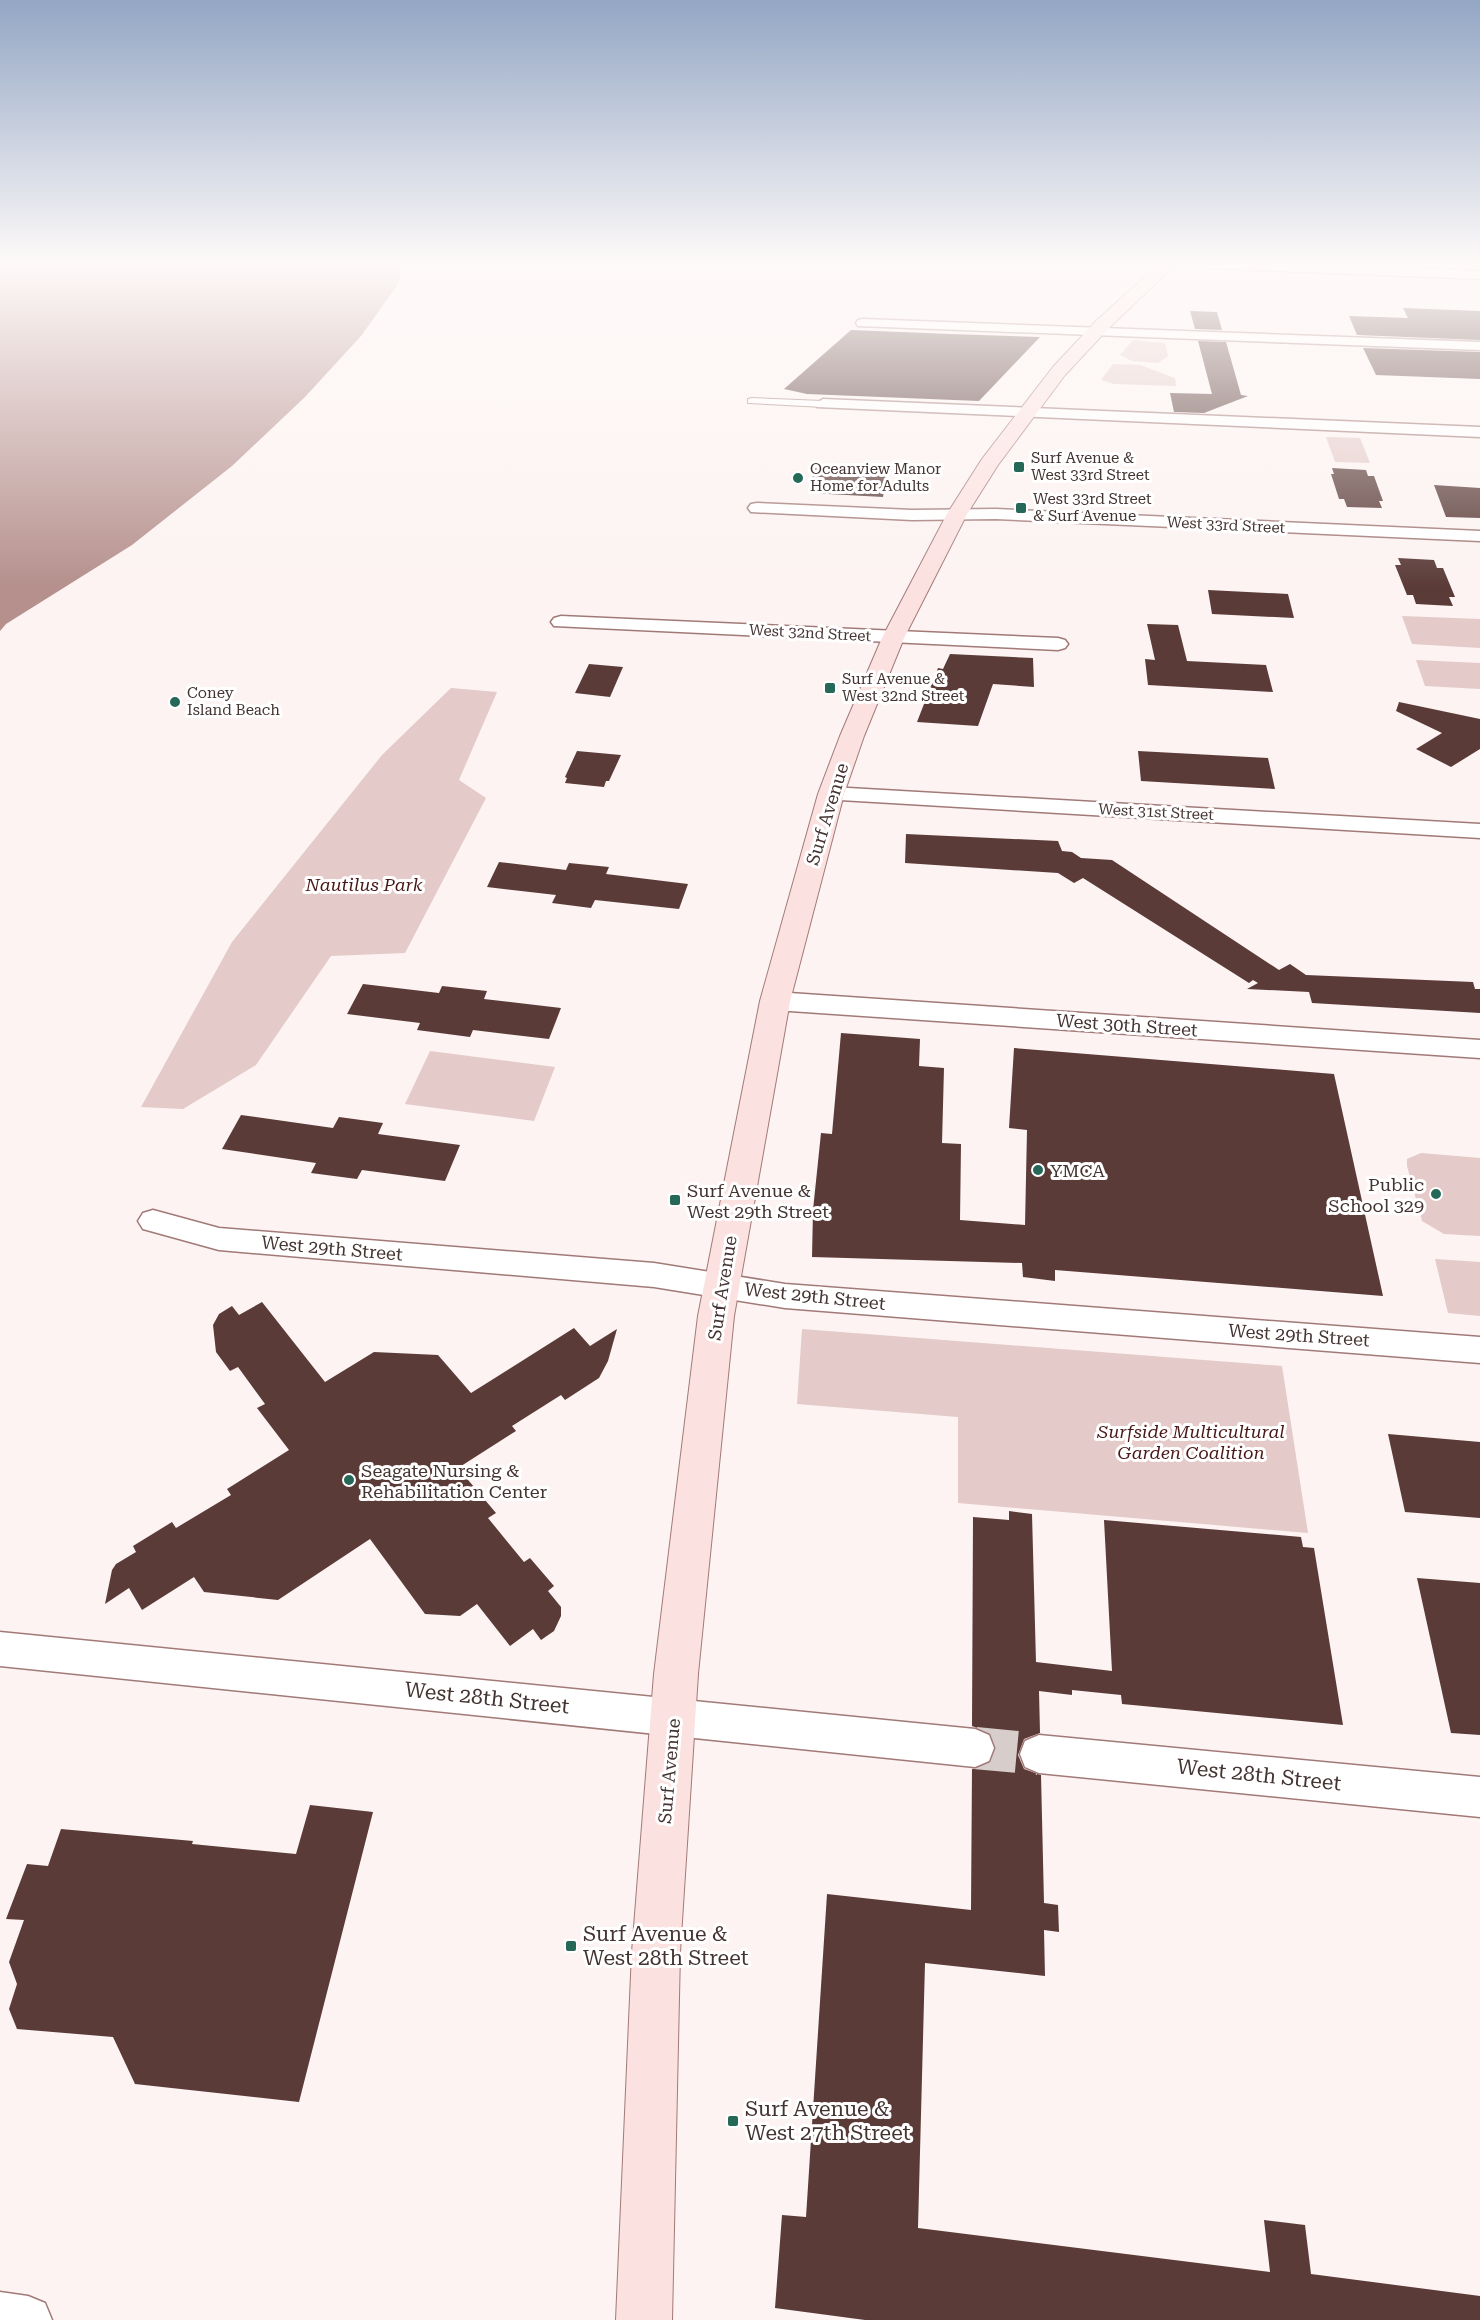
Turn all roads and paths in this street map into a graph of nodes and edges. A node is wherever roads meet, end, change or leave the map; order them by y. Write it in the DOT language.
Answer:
graph roads {
  1 [pos="1060,370"];
  2 [pos="752,401"];
  3 [pos="823,404"];
  4 [pos="1025,413"];
  5 [pos="1480,432"];
  6 [pos="757,508"];
  7 [pos="957,514"];
  8 [pos="1480,537"];
  9 [pos="561,622"];
  10 [pos="893,638"];
  11 [pos="1058,644"];
  12 [pos="831,794"];
  13 [pos="1480,831"];
  14 [pos="775,1001"];
  15 [pos="1480,1049"];
  16 [pos="153,1221"];
  17 [pos="721,1286"];
  18 [pos="1480,1350"];
  19 [pos="0,1649"];
  20 [pos="674,1716"];
  21 [pos="975,1748"];
  22 [pos="1039,1754"];
  23 [pos="1480,1797"];
  24 [pos="0,2316"];
  25 [pos="28,2320"];
  26 [pos="644,2320"];
  1 -- 4 [label="main road, Surf Avenue"];
  2 -- 3 [label="street"];
  3 -- 4 [label="street"];
  4 -- 5 [label="street"];
  4 -- 7 [label="main road, Surf Avenue"];
  6 -- 7 [label="street, West 33rd Street"];
  7 -- 8 [label="street, West 33rd Street"];
  7 -- 10 [label="main road, Surf Avenue"];
  9 -- 10 [label="street, West 32nd Street"];
  10 -- 11 [label="street, West 32nd Street"];
  10 -- 12 [label="main road, Surf Avenue"];
  12 -- 13 [label="street, West 31st Street"];
  12 -- 14 [label="main road, Surf Avenue"];
  14 -- 15 [label="street, West 30th Street"];
  14 -- 17 [label="main road, Surf Avenue"];
  16 -- 17 [label="street, West 29th Street"];
  17 -- 18 [label="street, West 29th Street"];
  17 -- 20 [label="main road, Surf Avenue"];
  19 -- 20 [label="street, West 28th Street"];
  20 -- 21 [label="street, West 28th Street"];
  20 -- 26 [label="main road, Surf Avenue"];
  22 -- 23 [label="street, West 28th Street"];
  24 -- 25 [label="street"];
}
